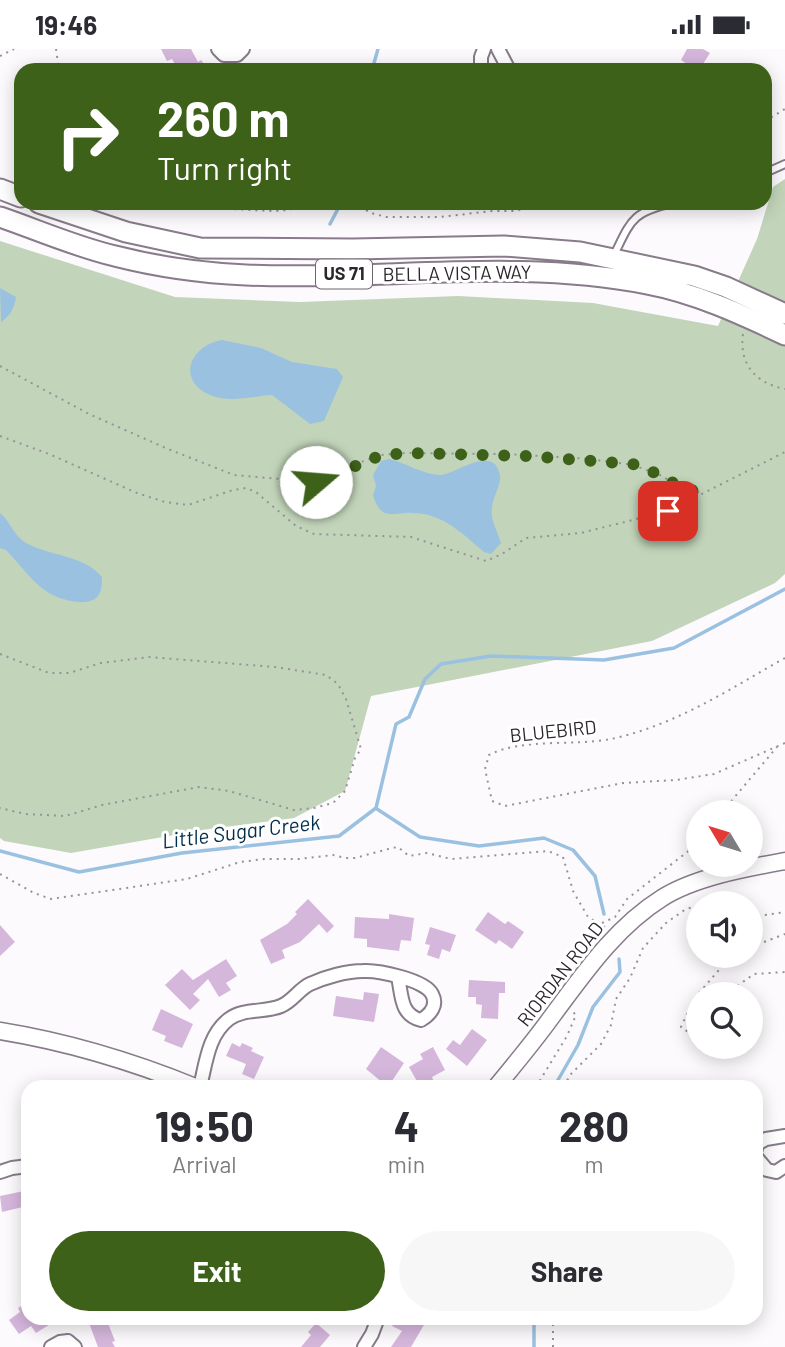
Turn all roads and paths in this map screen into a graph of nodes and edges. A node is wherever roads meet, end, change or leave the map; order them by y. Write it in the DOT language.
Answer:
graph roads {
  1 [pos="14,49"];
  2 [pos="218,49"];
  3 [pos="243,49"];
  4 [pos="0,56"];
  5 [pos="59,210"];
  6 [pos="252,210"];
  7 [pos="289,210"];
  8 [pos="366,210"];
  9 [pos="519,210"];
  10 [pos="646,210"];
  11 [pos="0,216"];
  12 [pos="612,259"];
  13 [pos="785,314"];
  14 [pos="745,316"];
  15 [pos="785,335"];
  16 [pos="0,366"];
  17 [pos="785,389"];
  18 [pos="0,436"];
  19 [pos="785,452"];
  20 [pos="702,493"];
  21 [pos="0,654"];
  22 [pos="785,658"];
  23 [pos="785,743"];
  24 [pos="778,746"];
  25 [pos="732,800"];
  26 [pos="0,808"];
  27 [pos="686,853"];
  28 [pos="785,861"];
  29 [pos="0,874"];
  30 [pos="686,909"];
  31 [pos="785,912"];
  32 [pos="763,915"];
  33 [pos="600,923"];
  34 [pos="606,930"];
  35 [pos="785,934"];
  36 [pos="763,942"];
  37 [pos="721,968"];
  38 [pos="785,972"];
  39 [pos="398,977"];
  40 [pos="710,982"];
  41 [pos="743,982"];
  42 [pos="563,1002"];
  43 [pos="686,1016"];
  44 [pos="0,1031"];
  45 [pos="686,1031"];
  46 [pos="179,1080"];
  47 [pos="199,1080"];
  48 [pos="502,1080"];
  49 [pos="540,1080"];
  50 [pos="568,1080"];
  51 [pos="785,1136"];
  52 [pos="763,1141"];
  53 [pos="763,1165"];
  54 [pos="785,1166"];
  55 [pos="21,1167"];
  56 [pos="0,1172"];
  57 [pos="375,1325"];
  58 [pos="553,1325"];
  59 [pos="51,1347"];
  60 [pos="75,1347"];
  61 [pos="364,1347"];
  62 [pos="553,1347"];
  1 -- 4 [label="path"];
  2 -- 3 [label="street"];
  5 -- 12 [label="main road, BELLA VISTA WAY / US 71"];
  6 -- 7 [label="path"];
  8 -- 9 [label="path"];
  10 -- 12 [label="lane"];
  11 -- 14 [label="main road, BELLA VISTA WAY / US 71"];
  12 -- 13 [label="main road, BELLA VISTA WAY / US 71"];
  14 -- 15 [label="main road, BELLA VISTA WAY / US 71"];
  14 -- 17 [label="path"];
  16 -- 20 [label="path"];
  18 -- 20 [label="path"];
  19 -- 20 [label="path"];
  21 -- 26 [label="path"];
  22 -- 24 [label="path, BLUEBIRD"];
  23 -- 24 [label="path, BLUEBIRD"];
  24 -- 25 [label="path"];
  27 -- 33 [label="path"];
  28 -- 42 [label="street, RIORDAN ROAD"];
  29 -- 33 [label="path"];
  30 -- 50 [label="path"];
  31 -- 32 [label="path"];
  33 -- 34 [label="path"];
  35 -- 36 [label="path"];
  37 -- 40 [label="path"];
  38 -- 41 [label="path"];
  39 -- 47 [label="street"];
  42 -- 48 [label="street, RIORDAN ROAD"];
  42 -- 49 [label="path"];
  43 -- 45 [label="path"];
  44 -- 46 [label="street"];
  51 -- 52 [label="street"];
  53 -- 54 [label="street"];
  55 -- 56 [label="street"];
  57 -- 61 [label="street"];
  58 -- 62 [label="path"];
  59 -- 60 [label="street"];
}
